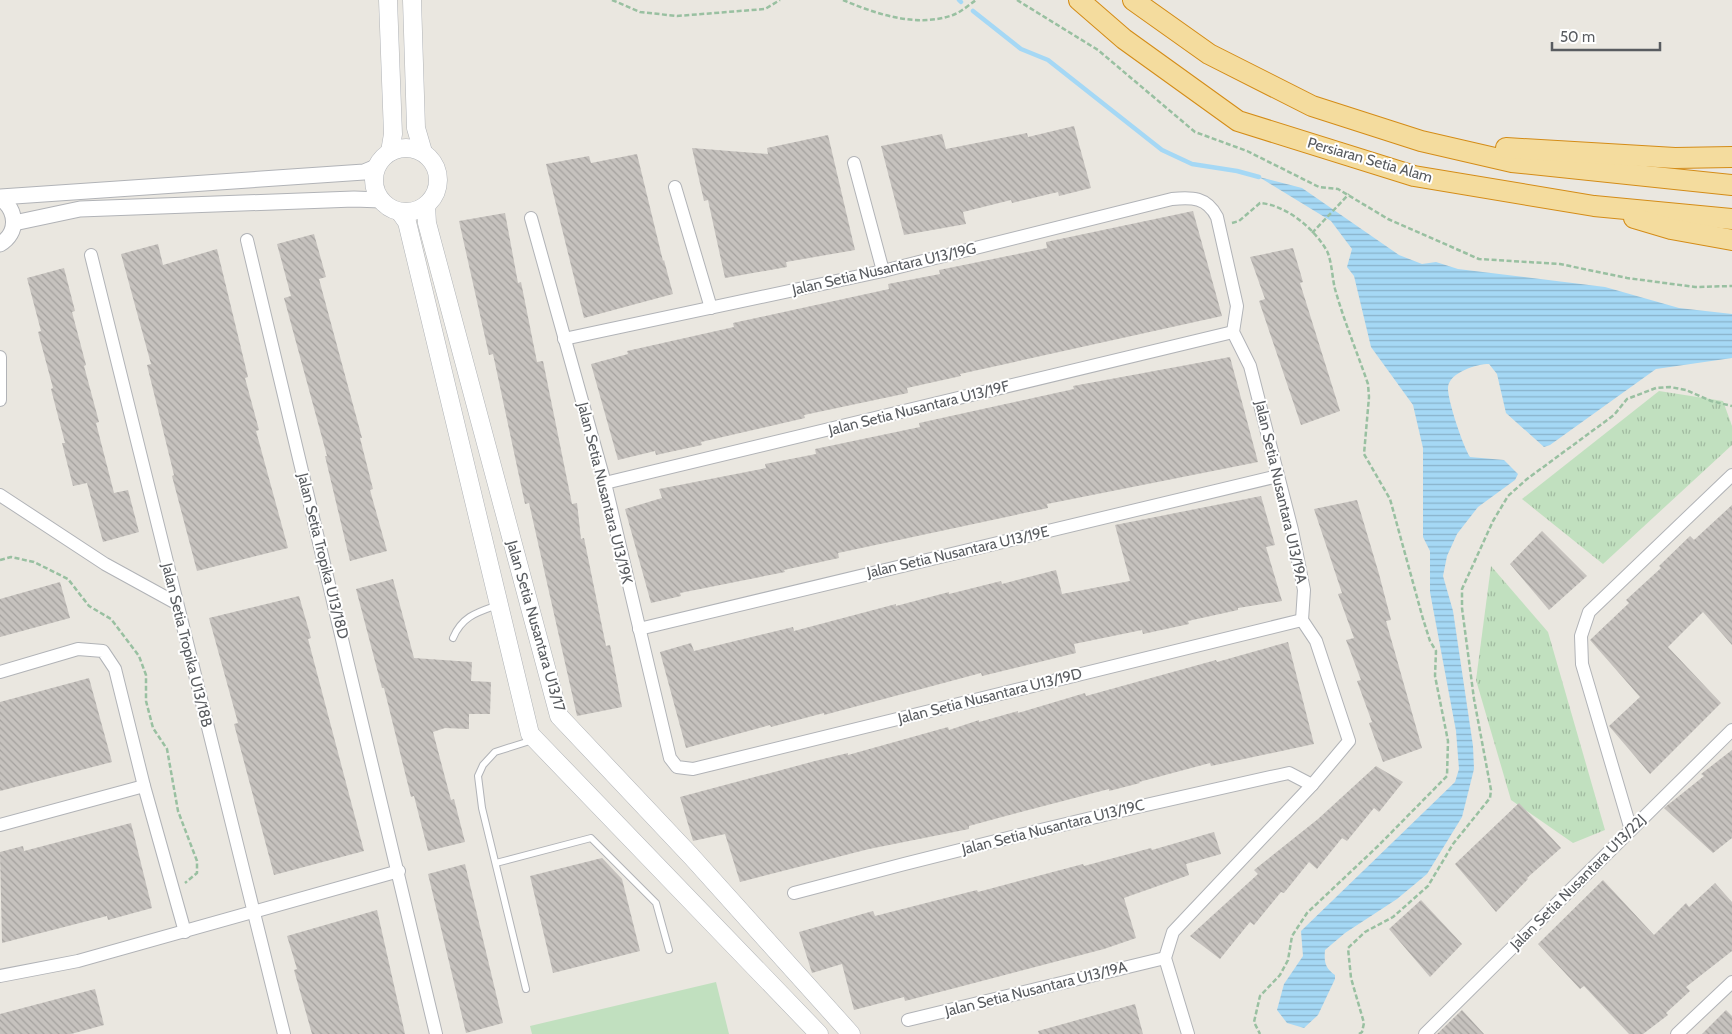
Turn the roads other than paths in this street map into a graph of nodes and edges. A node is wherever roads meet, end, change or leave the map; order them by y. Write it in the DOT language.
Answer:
graph roads {
  1 [pos="388,0"];
  2 [pos="412,0"];
  3 [pos="1079,0"];
  4 [pos="1133,0"];
  5 [pos="1422,141"];
  6 [pos="390,152"];
  7 [pos="423,152"];
  8 [pos="1732,157"];
  9 [pos="854,163"];
  10 [pos="376,167"];
  11 [pos="1732,185"];
  12 [pos="676,187"];
  13 [pos="0,197"];
  14 [pos="380,200"];
  15 [pos="426,206"];
  16 [pos="1594,206"];
  17 [pos="400,212"];
  18 [pos="531,218"];
  19 [pos="1732,218"];
  20 [pos="14,223"];
  21 [pos="247,240"];
  22 [pos="1732,240"];
  23 [pos="0,244"];
  24 [pos="91,255"];
  25 [pos="882,271"];
  26 [pos="710,308"];
  27 [pos="1233,332"];
  28 [pos="564,339"];
  29 [pos="0,357"];
  30 [pos="0,368"];
  31 [pos="0,400"];
  32 [pos="1732,475"];
  33 [pos="1278,476"];
  34 [pos="605,484"];
  35 [pos="0,495"];
  36 [pos="176,603"];
  37 [pos="499,605"];
  38 [pos="1302,620"];
  39 [pos="639,629"];
  40 [pos="453,638"];
  41 [pos="0,672"];
  42 [pos="1732,730"];
  43 [pos="535,739"];
  44 [pos="678,767"];
  45 [pos="1312,785"];
  46 [pos="144,786"];
  47 [pos="0,825"];
  48 [pos="1630,830"];
  49 [pos="496,863"];
  50 [pos="398,871"];
  51 [pos="794,893"];
  52 [pos="254,913"];
  53 [pos="185,932"];
  54 [pos="669,950"];
  55 [pos="1165,958"];
  56 [pos="0,976"];
  57 [pos="1732,982"];
  58 [pos="526,989"];
  59 [pos="908,1020"];
  60 [pos="284,1034"];
  61 [pos="436,1034"];
  62 [pos="819,1034"];
  63 [pos="851,1034"];
  64 [pos="1188,1034"];
  65 [pos="1425,1034"];
  66 [pos="1677,1034"];
  1 -- 6 [label="main road"];
  2 -- 7 [label="main road"];
  3 -- 16 [label="highway, Persiaran Setia Alam"];
  4 -- 5 [label="highway"];
  5 -- 8 [label="highway"];
  5 -- 11 [label="highway"];
  6 -- 7 [label="main road"];
  6 -- 10 [label="main road"];
  7 -- 15 [label="main road"];
  9 -- 25 [label="street"];
  10 -- 13 [label="street"];
  10 -- 14 [label="main road"];
  12 -- 26 [label="street"];
  13 -- 20 [label="street"];
  14 -- 17 [label="main road"];
  14 -- 20 [label="street"];
  15 -- 17 [label="main road"];
  15 -- 63 [label="main road, Jalan Setia Nusantara U13/17"];
  16 -- 19 [label="highway, Persiaran Setia Alam"];
  16 -- 22 [label="highway"];
  17 -- 37 [label="main road, Jalan Setia Nusantara U13/17"];
  18 -- 28 [label="street, Jalan Setia Nusantara U13/19K"];
  20 -- 23 [label="street"];
  21 -- 50 [label="street, Jalan Setia Tropika U13/18D"];
  24 -- 36 [label="street, Jalan Setia Tropika U13/18B"];
  25 -- 26 [label="street, Jalan Setia Nusantara U13/19G"];
  25 -- 27 [label="street, Jalan Setia Nusantara U13/19G"];
  26 -- 28 [label="street, Jalan Setia Nusantara U13/19G"];
  27 -- 33 [label="street, Jalan Setia Nusantara U13/19A"];
  27 -- 34 [label="street, Jalan Setia Nusantara U13/19F"];
  28 -- 34 [label="street, Jalan Setia Nusantara U13/19K"];
  29 -- 30 [label="street"];
  30 -- 31 [label="street"];
  32 -- 48 [label="street"];
  33 -- 38 [label="street, Jalan Setia Nusantara U13/19A"];
  33 -- 39 [label="street, Jalan Setia Nusantara U13/19E"];
  34 -- 39 [label="street, Jalan Setia Nusantara U13/19K"];
  35 -- 36 [label="street"];
  36 -- 52 [label="street, Jalan Setia Tropika U13/18B"];
  37 -- 40 [label="lane"];
  37 -- 43 [label="main road, Jalan Setia Nusantara U13/17"];
  38 -- 44 [label="street, Jalan Setia Nusantara U13/19D"];
  38 -- 45 [label="street"];
  39 -- 44 [label="street, Jalan Setia Nusantara U13/19K"];
  41 -- 46 [label="street"];
  42 -- 48 [label="street, Jalan Setia Nusantara U13/22J"];
  43 -- 49 [label="lane"];
  43 -- 62 [label="main road, Jalan Setia Nusantara U13/17"];
  45 -- 51 [label="street, Jalan Setia Nusantara U13/19C"];
  45 -- 55 [label="street"];
  46 -- 47 [label="street"];
  46 -- 53 [label="street"];
  48 -- 65 [label="street, Jalan Setia Nusantara U13/22J"];
  49 -- 54 [label="lane"];
  49 -- 58 [label="lane"];
  50 -- 52 [label="street"];
  50 -- 61 [label="street, Jalan Setia Tropika U13/18D"];
  52 -- 53 [label="street"];
  52 -- 60 [label="street, Jalan Setia Tropika U13/18B"];
  53 -- 56 [label="street"];
  55 -- 59 [label="street, Jalan Setia Nusantara U13/19A"];
  55 -- 64 [label="street"];
  57 -- 66 [label="street"];
}
